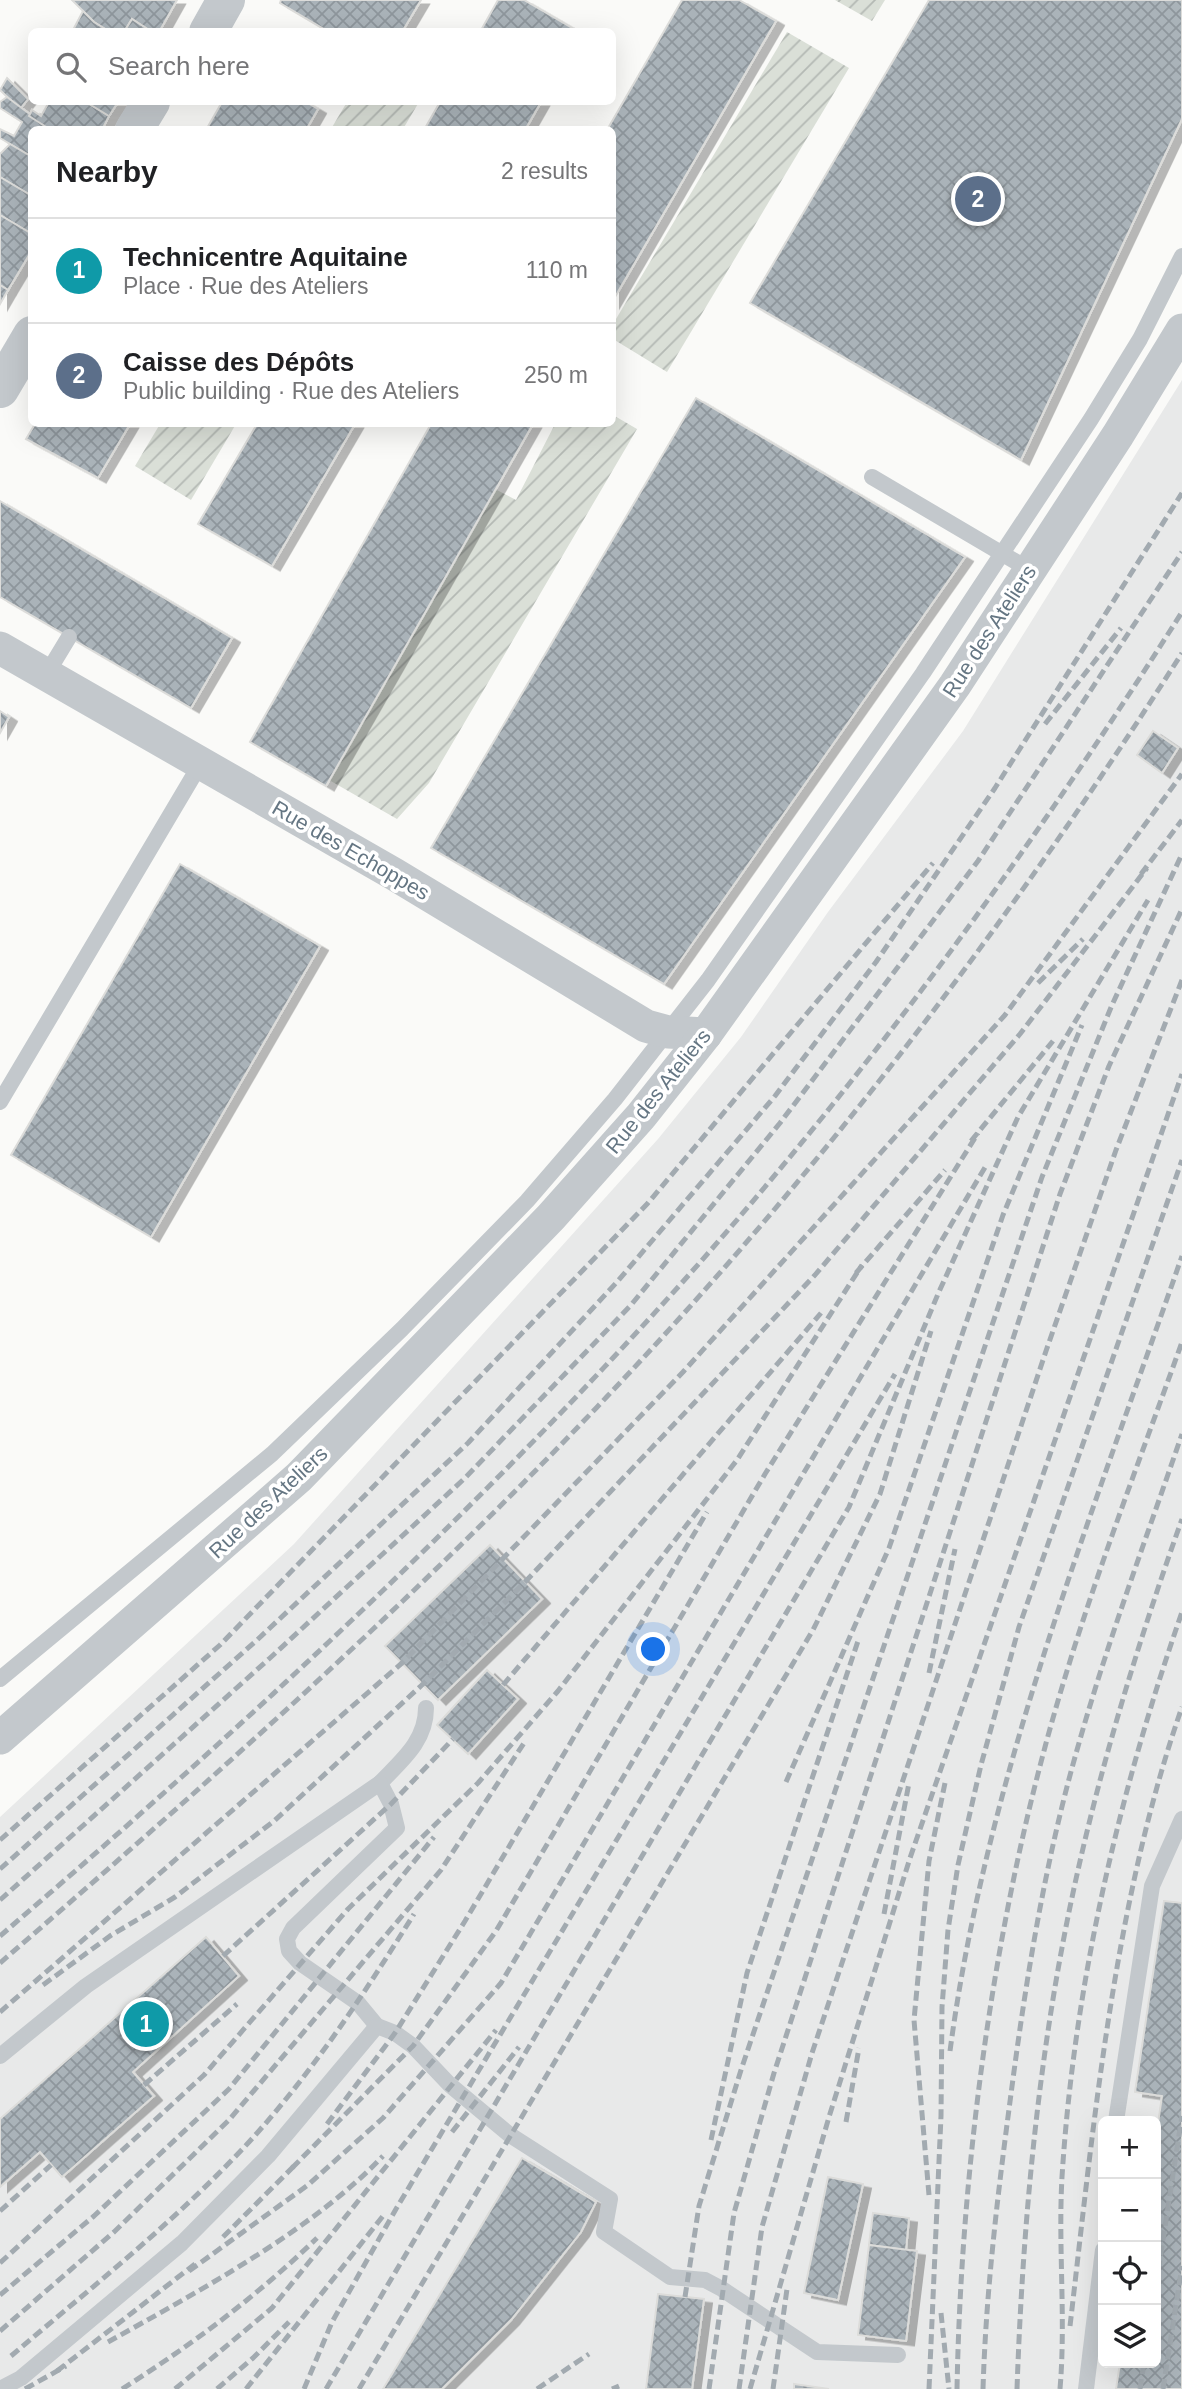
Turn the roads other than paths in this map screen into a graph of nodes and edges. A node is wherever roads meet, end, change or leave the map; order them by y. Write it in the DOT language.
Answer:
graph roads {
  1 [pos="226,0"];
  2 [pos="210,28"];
  3 [pos="149,105"];
  4 [pos="136,126"];
  5 [pos="1182,256"];
  6 [pos="1182,330"];
  7 [pos="28,342"];
  8 [pos="0,389"];
  9 [pos="872,477"];
  10 [pos="1016,562"];
  11 [pos="69,637"];
  12 [pos="0,648"];
  13 [pos="46,675"];
  14 [pos="201,763"];
  15 [pos="668,1032"];
  16 [pos="706,1034"];
  17 [pos="0,1102"];
  18 [pos="0,1679"];
  19 [pos="426,1708"];
  20 [pos="0,1738"];
  21 [pos="380,1783"];
  22 [pos="1182,1819"];
  23 [pos="377,2026"];
  24 [pos="0,2056"];
  25 [pos="1117,2116"];
  26 [pos="1098,2291"];
  27 [pos="898,2355"];
  28 [pos="0,2389"];
  29 [pos="1086,2389"];
  1 -- 2 [label="street"];
  3 -- 4 [label="street"];
  5 -- 10 [label="lane"];
  6 -- 10 [label="street, Rue des Ateliers"];
  7 -- 8 [label="street"];
  9 -- 10 [label="lane"];
  10 -- 15 [label="lane"];
  10 -- 16 [label="street, Rue des Ateliers"];
  11 -- 13 [label="lane"];
  12 -- 13 [label="street, Rue des Echoppes"];
  13 -- 14 [label="street, Rue des Echoppes"];
  14 -- 15 [label="street, Rue des Echoppes"];
  14 -- 17 [label="lane"];
  15 -- 16 [label="street, Rue des Echoppes"];
  15 -- 18 [label="lane"];
  16 -- 20 [label="street, Rue des Ateliers"];
  19 -- 21 [label="lane"];
  21 -- 23 [label="lane"];
  21 -- 24 [label="lane"];
  22 -- 25 [label="lane"];
  23 -- 27 [label="lane"];
  23 -- 28 [label="lane"];
  26 -- 29 [label="lane"];
}
